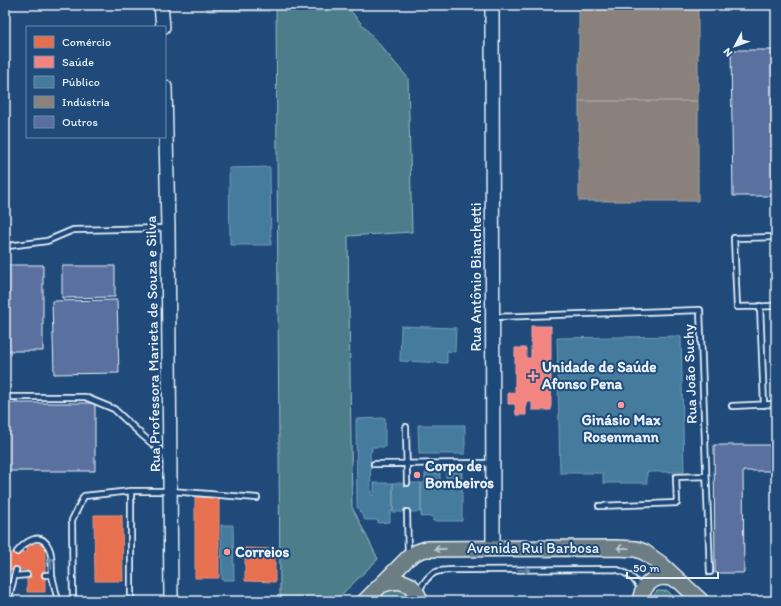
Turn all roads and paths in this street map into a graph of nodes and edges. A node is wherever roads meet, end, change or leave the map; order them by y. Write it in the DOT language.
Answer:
graph roads {
  1 [pos="161,5"];
  2 [pos="492,5"];
  3 [pos="163,26"];
  4 [pos="166,134"];
  5 [pos="168,228"];
  6 [pos="776,237"];
  7 [pos="8,246"];
  8 [pos="760,306"];
  9 [pos="776,306"];
  10 [pos="492,317"];
  11 [pos="5,397"];
  12 [pos="764,404"];
  13 [pos="776,404"];
  14 [pos="732,406"];
  15 [pos="406,427"];
  16 [pos="170,459"];
  17 [pos="374,464"];
  18 [pos="406,464"];
  19 [pos="493,464"];
  20 [pos="706,476"];
  21 [pos="407,483"];
  22 [pos="130,491"];
  23 [pos="170,491"];
  24 [pos="257,498"];
  25 [pos="599,506"];
  26 [pos="407,512"];
  27 [pos="493,548"];
  28 [pos="17,552"];
  29 [pos="408,558"];
  30 [pos="16,570"];
  31 [pos="710,572"];
  32 [pos="27,575"];
  33 [pos="45,575"];
  34 [pos="52,575"];
  35 [pos="15,576"];
  36 [pos="686,590"];
  37 [pos="373,596"];
  38 [pos="641,596"];
  39 [pos="419,599"];
  40 [pos="8,601"];
  41 [pos="58,601"];
  42 [pos="73,601"];
  43 [pos="131,601"];
  44 [pos="171,601"];
  45 [pos="701,601"];
  1 -- 3 [label="street"];
  2 -- 10 [label="street, Rua Antônio Bianchetti"];
  4 -- 5 [label="street, Rua Professora Marieta de Souza e Silva"];
  5 -- 7 [label="lane"];
  5 -- 16 [label="street, Rua Professora Marieta de Souza e Silva"];
  6 -- 8 [label="lane"];
  8 -- 9 [label="lane"];
  8 -- 12 [label="lane"];
  10 -- 19 [label="street, Rua Antônio Bianchetti"];
  10 -- 20 [label="lane, Rua João Suchy"];
  11 -- 16 [label="lane"];
  12 -- 13 [label="lane"];
  12 -- 14 [label="lane"];
  15 -- 18 [label="lane"];
  16 -- 23 [label="street, Rua Professora Marieta de Souza e Silva"];
  17 -- 18 [label="lane"];
  18 -- 19 [label="lane"];
  18 -- 21 [label="lane"];
  19 -- 27 [label="street, Rua Antônio Bianchetti"];
  20 -- 25 [label="lane"];
  20 -- 31 [label="lane, Rua João Suchy"];
  22 -- 23 [label="lane"];
  22 -- 42 [label="lane"];
  22 -- 43 [label="lane"];
  23 -- 24 [label="lane"];
  23 -- 44 [label="street, Rua Professora Marieta de Souza e Silva"];
  26 -- 29 [label="lane"];
  27 -- 29 [label="main road, Avenida Rui Barbosa, one-way"];
  36 -- 27 [label="main road, Avenida Rui Barbosa, one-way"];
  34 -- 28 [label="lane, one-way"];
  29 -- 37 [label="main road, Avenida Rui Barbosa"];
  30 -- 35 [label="lane"];
  32 -- 35 [label="lane"];
  33 -- 34 [label="lane"];
  34 -- 41 [label="lane"];
  35 -- 40 [label="lane"];
  36 -- 38 [label="main road"];
  36 -- 45 [label="main road, Avenida Rui Barbosa"];
  37 -- 39 [label="main road"];
  39 -- 38 [label="lane, one-way"];
}
